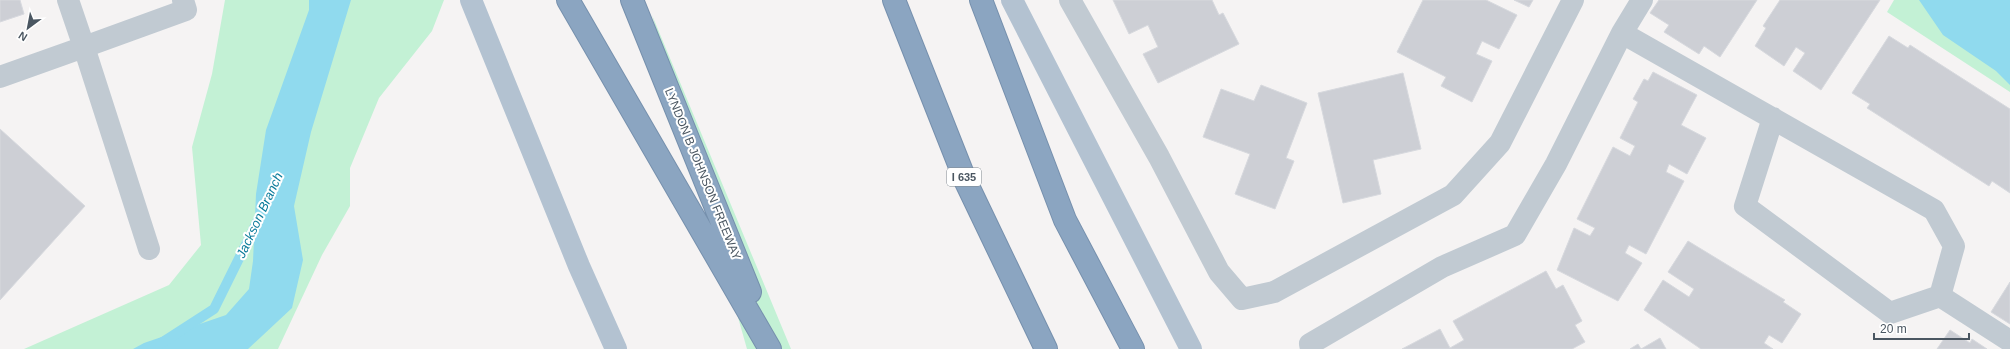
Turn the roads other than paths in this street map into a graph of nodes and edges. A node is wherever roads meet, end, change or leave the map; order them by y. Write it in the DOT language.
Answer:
graph roads {
  1 [pos="68,0"];
  2 [pos="183,0"];
  3 [pos="471,0"];
  4 [pos="568,0"];
  5 [pos="632,0"];
  6 [pos="894,0"];
  7 [pos="981,0"];
  8 [pos="1012,0"];
  9 [pos="1070,0"];
  10 [pos="1574,0"];
  11 [pos="1642,0"];
  12 [pos="1622,33"];
  13 [pos="84,48"];
  14 [pos="0,77"];
  15 [pos="1773,118"];
  16 [pos="149,249"];
  17 [pos="1940,296"];
  18 [pos="2010,341"];
  19 [pos="616,349"];
  20 [pos="770,349"];
  21 [pos="774,349"];
  22 [pos="1046,349"];
  23 [pos="1133,349"];
  24 [pos="1191,349"];
  25 [pos="1311,349"];
  1 -- 13 [label="lane"];
  2 -- 13 [label="lane"];
  3 -- 19 [label="main road"];
  4 -- 20 [label="highway"];
  5 -- 21 [label="highway, LYNDON B JOHNSON FREEWAY"];
  6 -- 22 [label="highway, I 635"];
  7 -- 23 [label="highway"];
  8 -- 24 [label="main road"];
  9 -- 10 [label="lane"];
  11 -- 12 [label="lane"];
  12 -- 15 [label="lane"];
  12 -- 25 [label="lane"];
  13 -- 14 [label="lane"];
  13 -- 16 [label="lane"];
  15 -- 17 [label="lane"];
  15 -- 17 [label="lane"];
  17 -- 18 [label="lane"];
}
